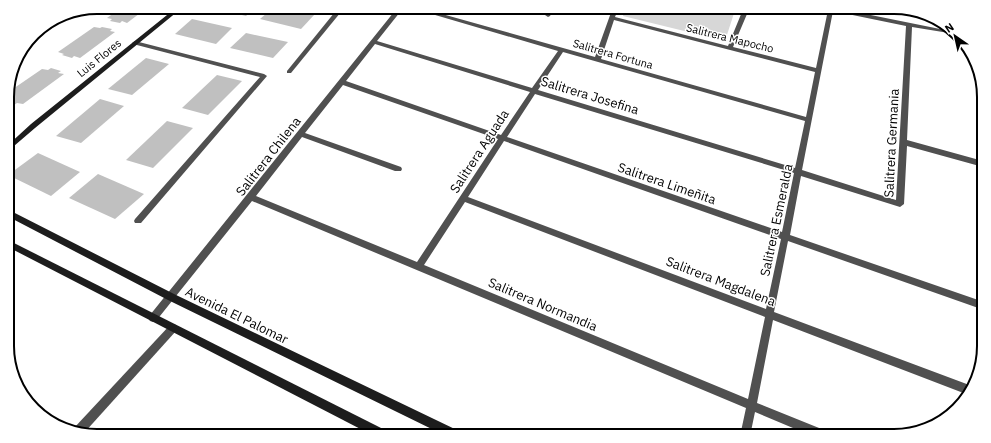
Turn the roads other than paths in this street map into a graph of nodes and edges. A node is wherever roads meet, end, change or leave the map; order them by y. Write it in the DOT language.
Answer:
graph roads {
  1 [pos="171,14"];
  2 [pos="336,14"];
  3 [pos="395,14"];
  4 [pos="435,14"];
  5 [pos="613,14"];
  6 [pos="744,14"];
  7 [pos="830,14"];
  8 [pos="857,14"];
  9 [pos="612,18"];
  10 [pos="908,24"];
  11 [pos="946,32"];
  12 [pos="373,42"];
  13 [pos="135,43"];
  14 [pos="730,48"];
  15 [pos="561,50"];
  16 [pos="597,60"];
  17 [pos="819,71"];
  18 [pos="289,72"];
  19 [pos="342,82"];
  20 [pos="534,91"];
  21 [pos="809,120"];
  22 [pos="33,126"];
  23 [pos="301,134"];
  24 [pos="14,138"];
  25 [pos="503,138"];
  26 [pos="902,142"];
  27 [pos="14,144"];
  28 [pos="977,162"];
  29 [pos="398,169"];
  30 [pos="799,172"];
  31 [pos="251,197"];
  32 [pos="463,198"];
  33 [pos="14,215"];
  34 [pos="138,221"];
  35 [pos="785,237"];
  36 [pos="14,246"];
  37 [pos="418,267"];
  38 [pos="171,297"];
  39 [pos="977,304"];
  40 [pos="770,313"];
  41 [pos="153,318"];
  42 [pos="173,328"];
  43 [pos="966,389"];
  44 [pos="751,405"];
  45 [pos="82,427"];
  46 [pos="371,429"];
  47 [pos="443,429"];
  48 [pos="746,429"];
  49 [pos="808,429"];
  1 -- 13 [label="street, Luis Flores"];
  2 -- 18 [label="street"];
  3 -- 12 [label="street, Salitrera Chilena"];
  4 -- 15 [label="street, Salitrera Fortuna"];
  5 -- 9 [label="street"];
  6 -- 14 [label="street"];
  7 -- 17 [label="street, Salitrera Esmeralda"];
  8 -- 10 [label="street"];
  9 -- 14 [label="street, Salitrera Mapocho"];
  9 -- 16 [label="street"];
  10 -- 11 [label="street"];
  10 -- 26 [label="street, Salitrera Germania"];
  12 -- 19 [label="street, Salitrera Chilena"];
  12 -- 20 [label="street, Salitrera Josefina"];
  13 -- 22 [label="street, Luis Flores"];
  13 -- 34 [label="street"];
  14 -- 17 [label="street, Salitrera Mapocho"];
  15 -- 16 [label="street, Salitrera Fortuna"];
  15 -- 20 [label="street, Salitrera Aguada"];
  16 -- 21 [label="street, Salitrera Fortuna"];
  17 -- 21 [label="street, Salitrera Esmeralda"];
  19 -- 23 [label="street, Salitrera Chilena"];
  19 -- 25 [label="street, Salitrera Limeñita"];
  20 -- 25 [label="street, Salitrera Aguada"];
  20 -- 30 [label="street, Salitrera Josefina"];
  21 -- 30 [label="street, Salitrera Esmeralda"];
  22 -- 24 [label="street, Luis Flores"];
  22 -- 27 [label="street, Luis Flores"];
  23 -- 29 [label="street"];
  23 -- 31 [label="street, Salitrera Chilena"];
  25 -- 32 [label="street, Salitrera Aguada"];
  25 -- 35 [label="street, Salitrera Limeñita"];
  26 -- 28 [label="street"];
  26 -- 30 [label="street, Salitrera Germania"];
  30 -- 35 [label="street, Salitrera Esmeralda"];
  31 -- 37 [label="street, Salitrera Normandia"];
  31 -- 38 [label="street, Salitrera Chilena"];
  32 -- 37 [label="street, Salitrera Aguada"];
  32 -- 40 [label="street, Salitrera Magdalena"];
  33 -- 38 [label="street, Avenida El Palomar"];
  35 -- 39 [label="street, Salitrera Limeñita"];
  35 -- 40 [label="street, Salitrera Esmeralda"];
  36 -- 41 [label="street"];
  37 -- 44 [label="street, Salitrera Normandia"];
  38 -- 41 [label="street, Salitrera Chilena"];
  38 -- 47 [label="street, Avenida El Palomar"];
  40 -- 43 [label="street, Salitrera Magdalena"];
  40 -- 44 [label="street, Salitrera Esmeralda"];
  41 -- 42 [label="street"];
  42 -- 45 [label="street"];
  42 -- 46 [label="street"];
  44 -- 48 [label="street, Salitrera Esmeralda"];
  44 -- 49 [label="street, Salitrera Normandia"];
}
